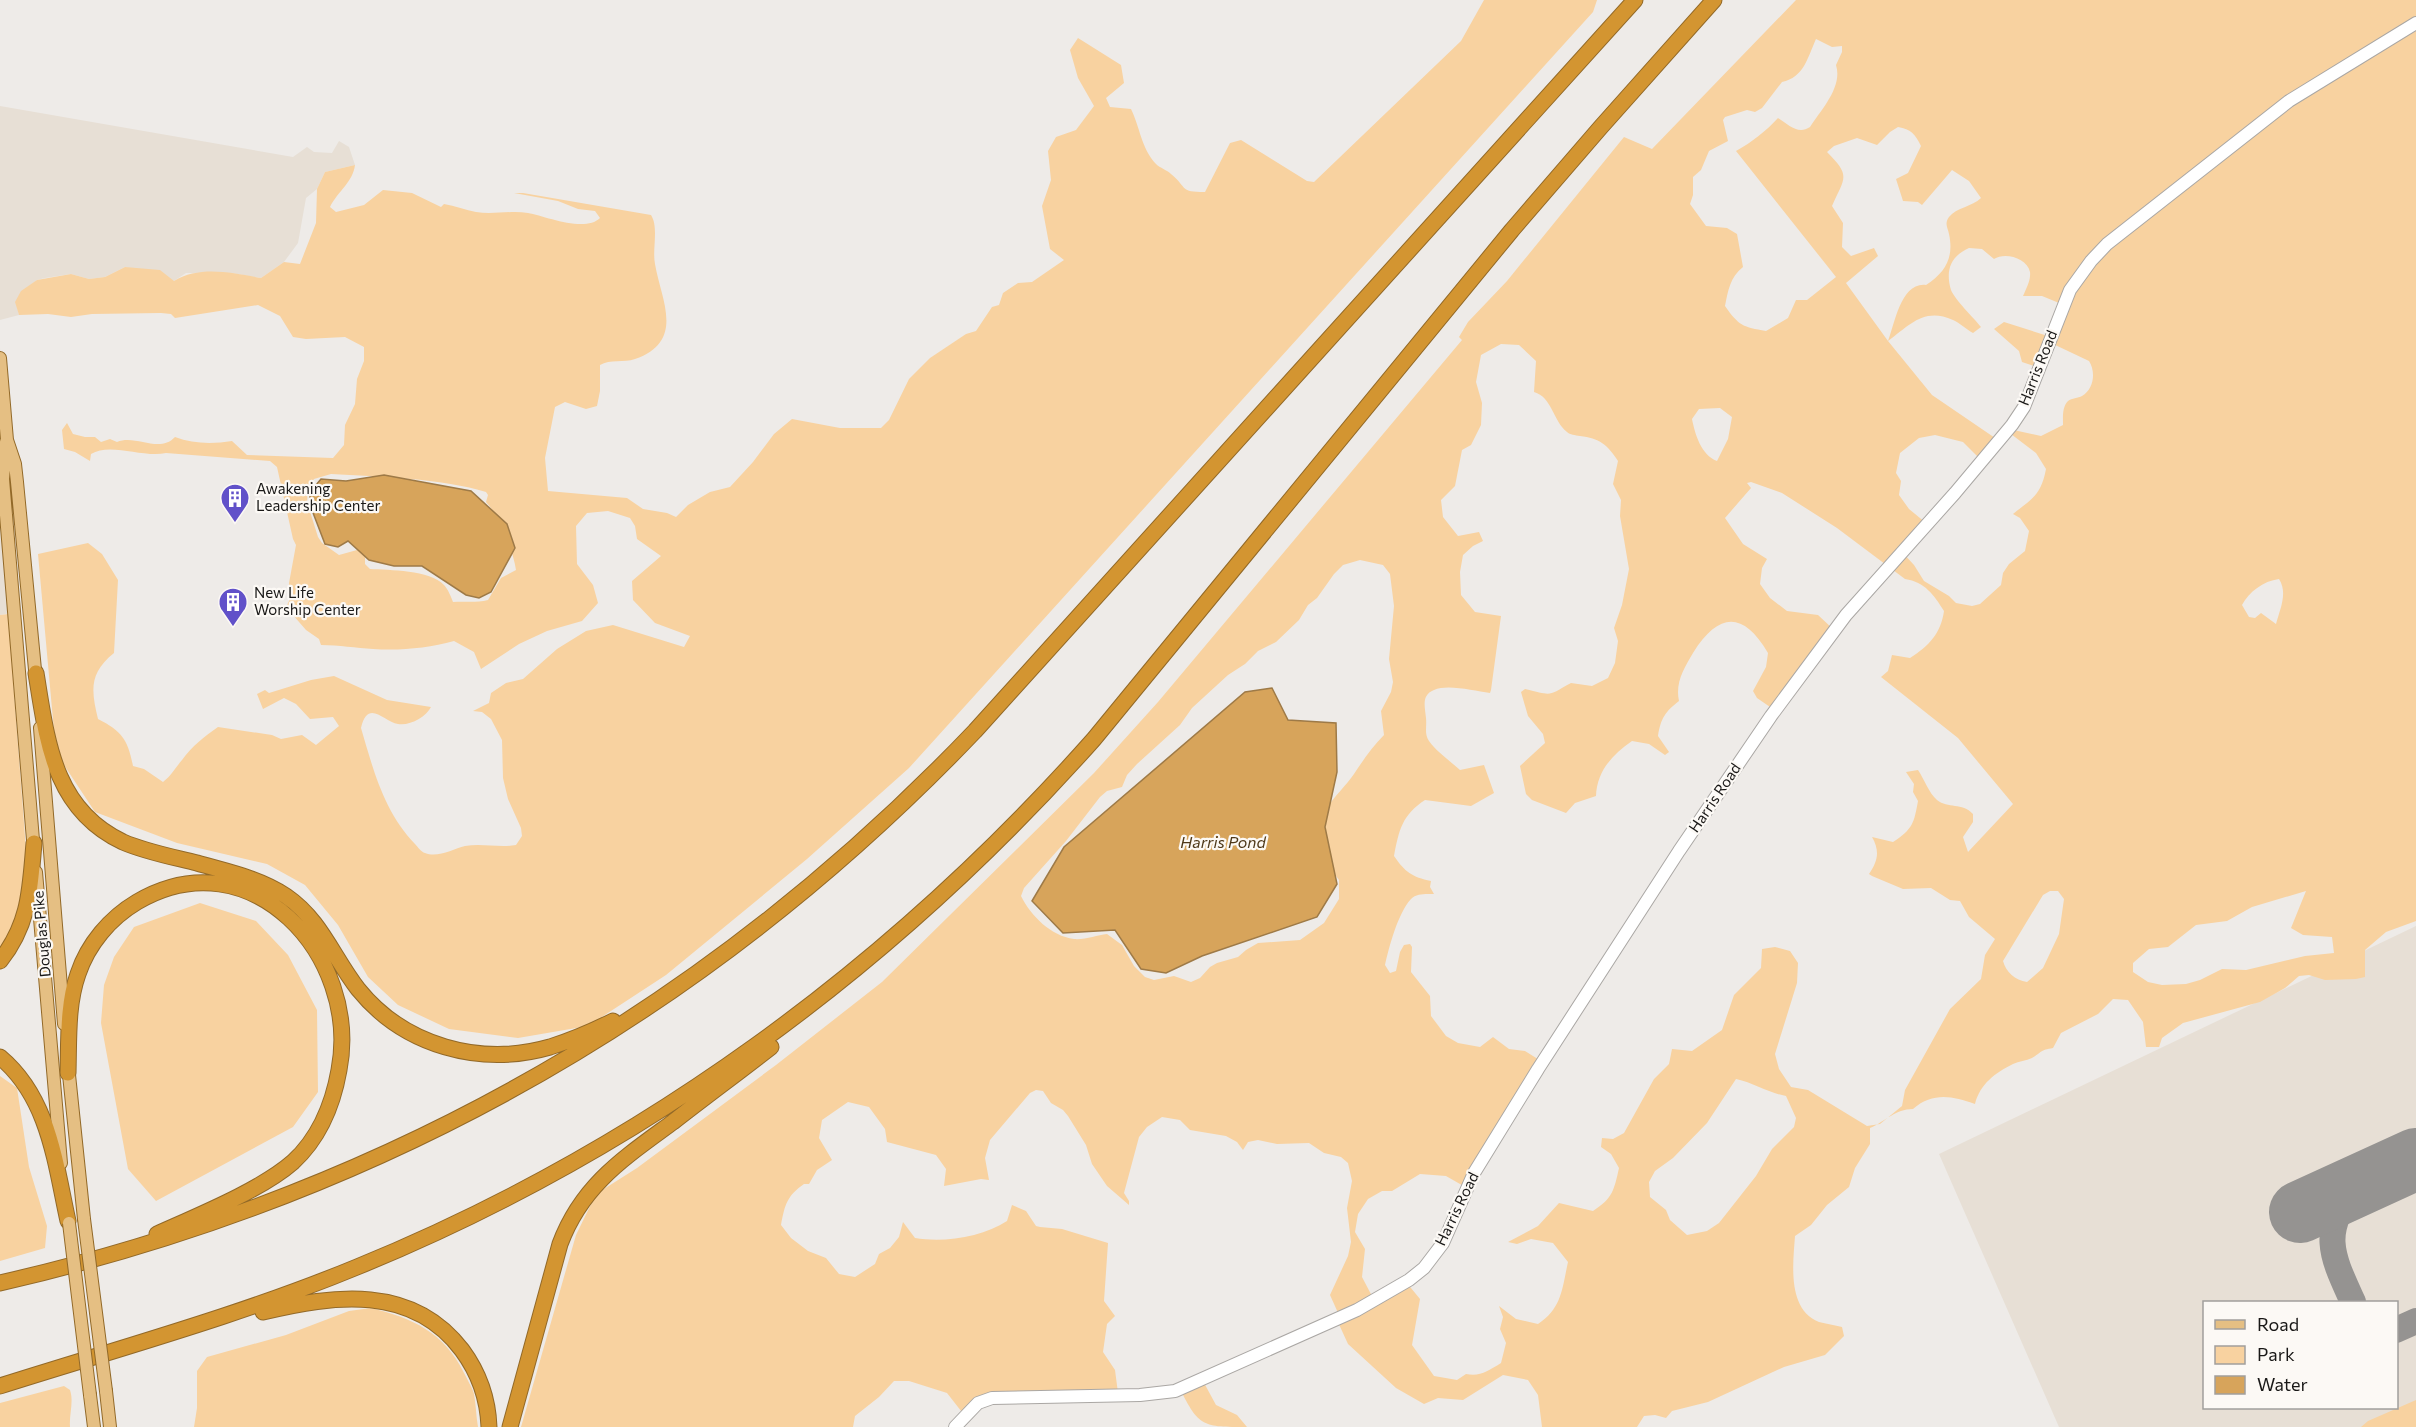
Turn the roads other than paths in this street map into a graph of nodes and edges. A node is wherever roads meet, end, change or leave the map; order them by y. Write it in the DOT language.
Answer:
graph roads {
  1 [pos="1635,0"];
  2 [pos="1714,0"];
  3 [pos="2416,23"];
  4 [pos="0,358"];
  5 [pos="7,440"];
  6 [pos="2,464"];
  7 [pos="36,673"];
  8 [pos="34,843"];
  9 [pos="877,954"];
  10 [pos="0,961"];
  11 [pos="667,995"];
  12 [pos="0,1057"];
  13 [pos="68,1073"];
  14 [pos="69,1222"];
  15 [pos="91,1261"];
  16 [pos="0,1281"];
  17 [pos="150,1339"];
  18 [pos="120,1348"];
  19 [pos="0,1376"];
  20 [pos="0,1386"];
  21 [pos="94,1427"];
  22 [pos="110,1427"];
  23 [pos="489,1427"];
  24 [pos="510,1427"];
  25 [pos="955,1427"];
  1 -- 11 [label="highway"];
  2 -- 9 [label="highway"];
  3 -- 25 [label="street, Harris Road"];
  4 -- 5 [label="main road, Douglas Pike"];
  5 -- 6 [label="main road, Douglas Pike"];
  5 -- 7 [label="main road, Douglas Pike"];
  6 -- 8 [label="main road, Douglas Pike"];
  7 -- 11 [label="highway"];
  7 -- 13 [label="main road, Douglas Pike"];
  8 -- 10 [label="highway"];
  8 -- 14 [label="main road, Douglas Pike"];
  9 -- 17 [label="highway"];
  9 -- 24 [label="highway"];
  11 -- 15 [label="highway"];
  12 -- 14 [label="highway"];
  13 -- 15 [label="highway"];
  13 -- 22 [label="main road, Douglas Pike, bridge"];
  14 -- 21 [label="main road, Douglas Pike, bridge"];
  15 -- 16 [label="highway"];
  17 -- 18 [label="highway"];
  17 -- 23 [label="highway"];
  18 -- 19 [label="highway"];
  18 -- 20 [label="highway"];
}
